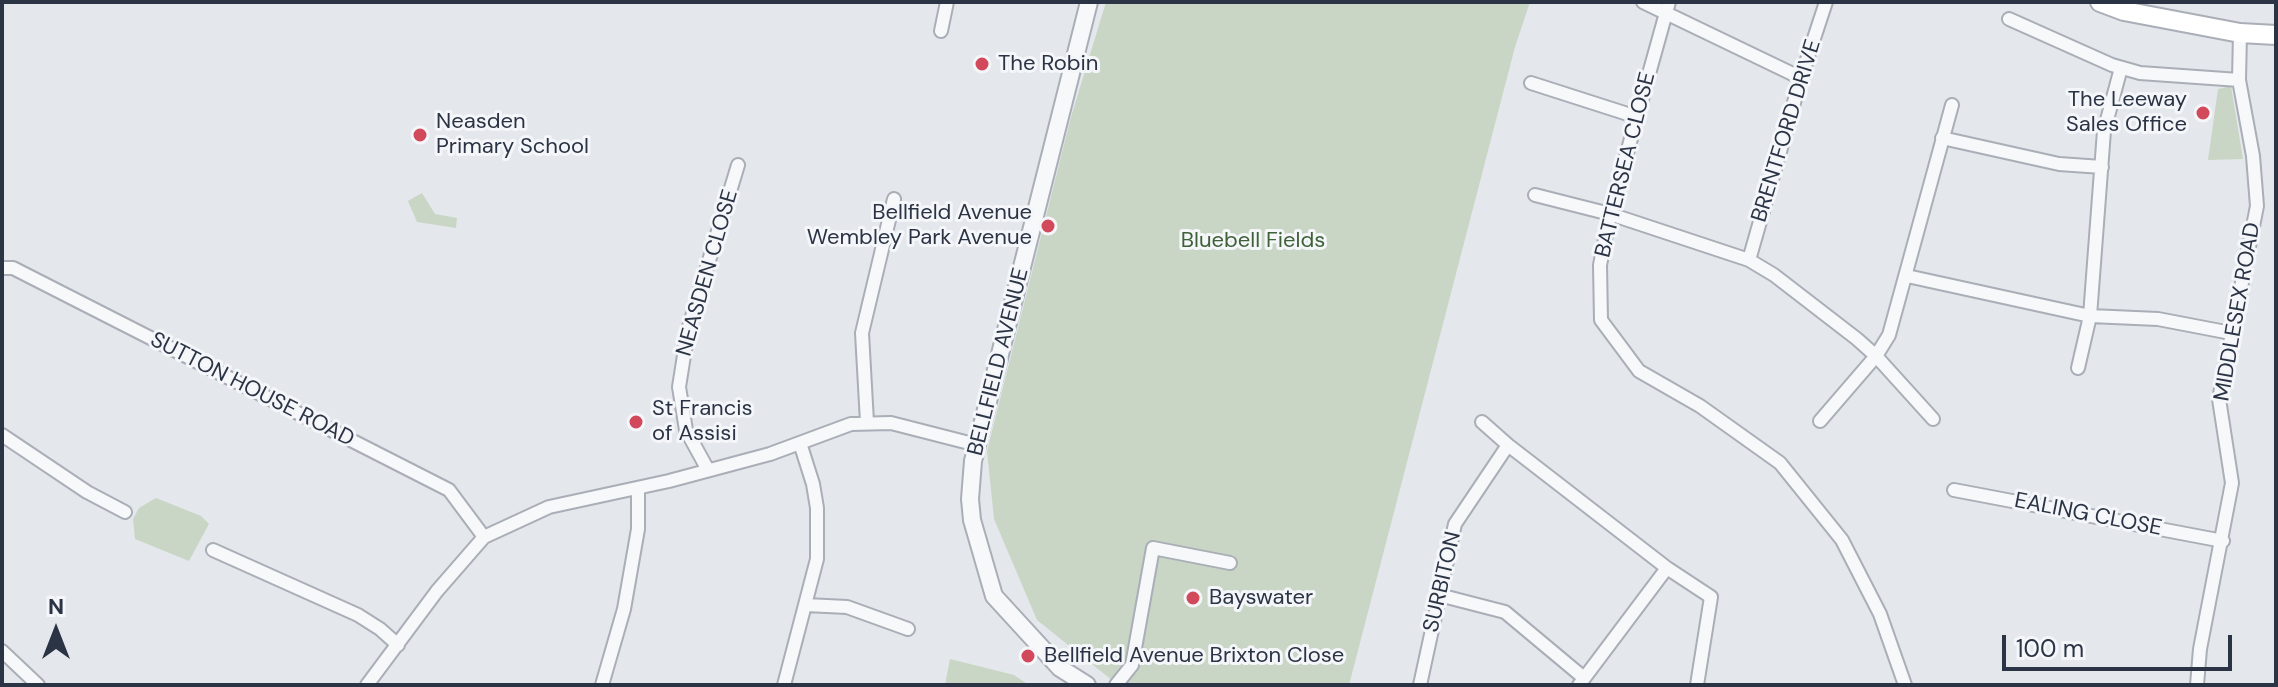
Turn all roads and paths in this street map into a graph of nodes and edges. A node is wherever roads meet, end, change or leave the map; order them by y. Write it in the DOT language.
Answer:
graph roads {
  1 [pos="947,2"];
  2 [pos="1089,2"];
  3 [pos="1643,2"];
  4 [pos="1826,2"];
  5 [pos="2100,2"];
  6 [pos="1668,8"];
  7 [pos="2009,19"];
  8 [pos="941,31"];
  9 [pos="2240,33"];
  10 [pos="2276,35"];
  11 [pos="2121,68"];
  12 [pos="1801,78"];
  13 [pos="2239,80"];
  14 [pos="1531,83"];
  15 [pos="1952,105"];
  16 [pos="1637,117"];
  17 [pos="1942,138"];
  18 [pos="738,165"];
  19 [pos="2102,167"];
  20 [pos="1535,195"];
  21 [pos="894,199"];
  22 [pos="1610,214"];
  23 [pos="1749,260"];
  24 [pos="2,268"];
  25 [pos="1907,276"];
  26 [pos="2090,316"];
  27 [pos="2231,333"];
  28 [pos="1876,356"];
  29 [pos="2078,368"];
  30 [pos="1933,419"];
  31 [pos="1820,421"];
  32 [pos="867,422"];
  33 [pos="1482,422"];
  34 [pos="2,435"];
  35 [pos="800,443"];
  36 [pos="977,445"];
  37 [pos="1508,445"];
  38 [pos="708,470"];
  39 [pos="638,488"];
  40 [pos="1954,490"];
  41 [pos="125,512"];
  42 [pos="484,537"];
  43 [pos="2223,541"];
  44 [pos="213,550"];
  45 [pos="1230,563"];
  46 [pos="1667,568"];
  47 [pos="1439,595"];
  48 [pos="806,605"];
  49 [pos="908,629"];
  50 [pos="398,645"];
  51 [pos="2,651"];
  52 [pos="1581,682"];
  53 [pos="1082,684"];
  54 [pos="38,685"];
  55 [pos="367,685"];
  56 [pos="602,685"];
  57 [pos="784,685"];
  58 [pos="1116,685"];
  59 [pos="1420,685"];
  60 [pos="1697,685"];
  61 [pos="1905,685"];
  62 [pos="2197,685"];
  1 -- 8 [label="street"];
  2 -- 36 [label="street, BELLFIELD AVENUE"];
  3 -- 6 [label="street"];
  4 -- 12 [label="street, BRENTFORD DRIVE"];
  5 -- 9 [label="main road"];
  6 -- 12 [label="street"];
  6 -- 16 [label="street, BATTERSEA CLOSE"];
  7 -- 11 [label="street"];
  9 -- 10 [label="main road"];
  9 -- 13 [label="street, MIDDLESEX ROAD"];
  11 -- 13 [label="street"];
  11 -- 19 [label="street"];
  12 -- 23 [label="street, BRENTFORD DRIVE"];
  13 -- 27 [label="street, MIDDLESEX ROAD"];
  14 -- 16 [label="street"];
  15 -- 17 [label="street"];
  16 -- 22 [label="street, BATTERSEA CLOSE"];
  17 -- 19 [label="street"];
  17 -- 25 [label="street"];
  18 -- 38 [label="street, NEASDEN CLOSE"];
  19 -- 26 [label="street"];
  20 -- 22 [label="street"];
  21 -- 32 [label="street"];
  22 -- 23 [label="street"];
  22 -- 61 [label="street, BATTERSEA CLOSE"];
  23 -- 28 [label="street"];
  24 -- 42 [label="street, SUTTON HOUSE ROAD"];
  25 -- 26 [label="street"];
  25 -- 28 [label="street"];
  26 -- 27 [label="street"];
  26 -- 29 [label="street"];
  27 -- 43 [label="street, MIDDLESEX ROAD"];
  28 -- 30 [label="street"];
  28 -- 31 [label="street"];
  32 -- 35 [label="street"];
  32 -- 36 [label="street"];
  33 -- 37 [label="street"];
  34 -- 41 [label="street"];
  35 -- 38 [label="street"];
  35 -- 48 [label="street"];
  36 -- 53 [label="street, BELLFIELD AVENUE"];
  37 -- 46 [label="street"];
  37 -- 47 [label="street, SURBITON"];
  38 -- 39 [label="street"];
  39 -- 42 [label="street"];
  39 -- 56 [label="street"];
  40 -- 43 [label="street, EALING CLOSE"];
  42 -- 50 [label="street"];
  43 -- 62 [label="street, MIDDLESEX ROAD"];
  44 -- 50 [label="street"];
  45 -- 58 [label="street"];
  46 -- 52 [label="street"];
  46 -- 60 [label="street"];
  47 -- 52 [label="street"];
  47 -- 59 [label="street, SURBITON"];
  48 -- 49 [label="street"];
  48 -- 57 [label="street"];
  50 -- 55 [label="street"];
  51 -- 54 [label="street"];
}
